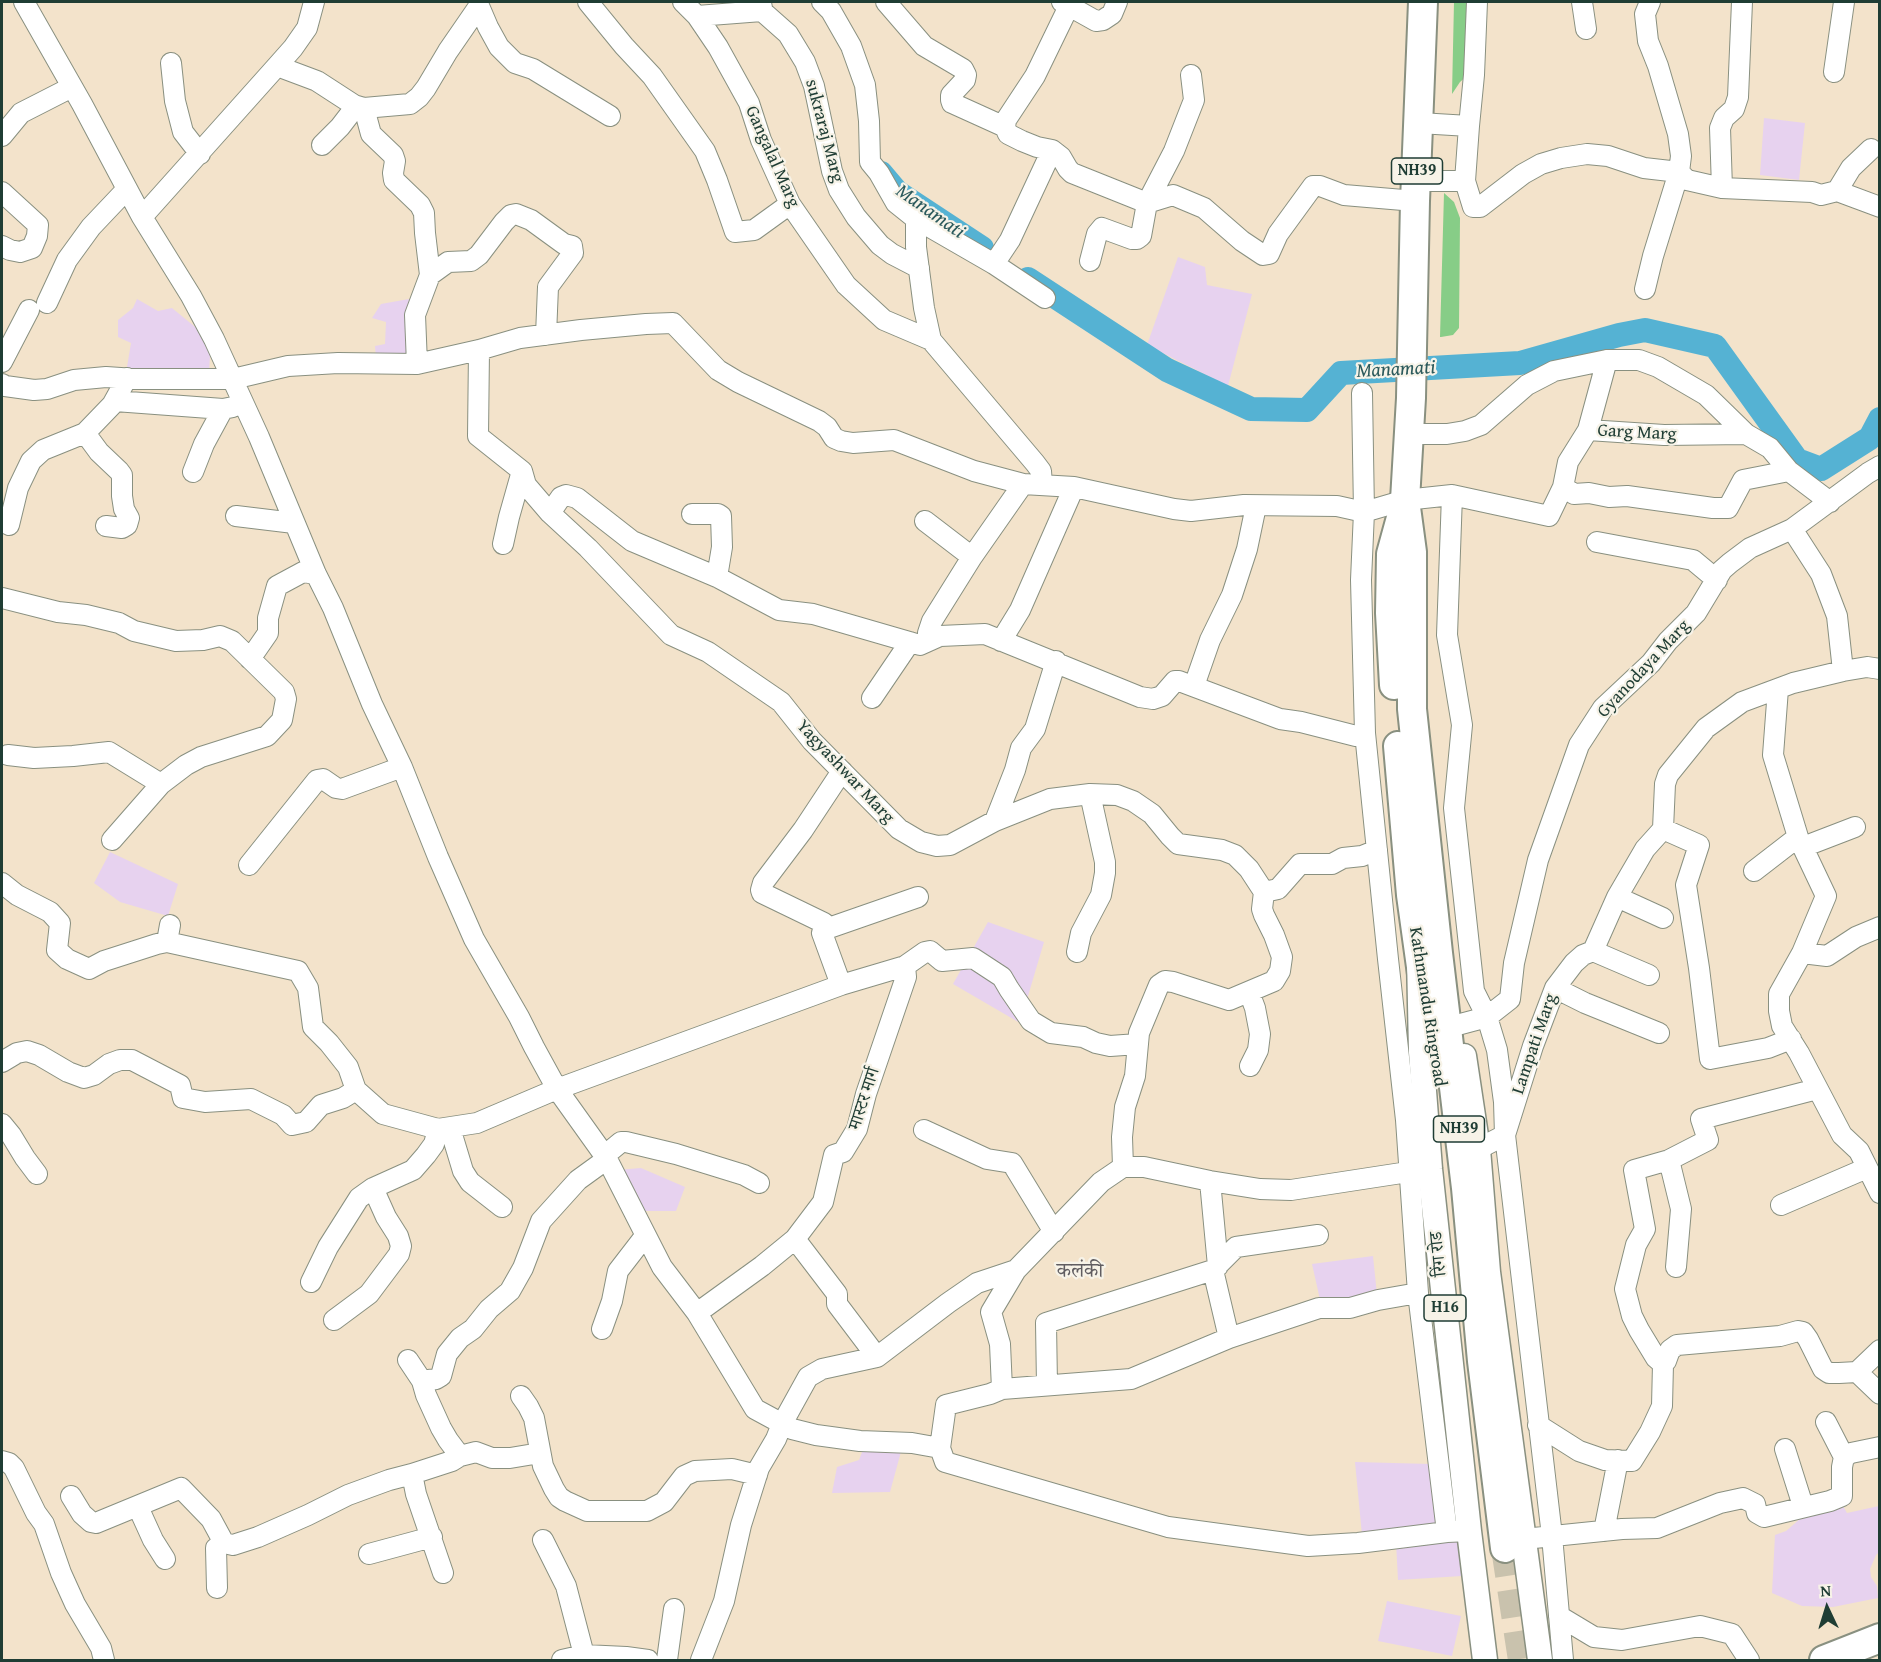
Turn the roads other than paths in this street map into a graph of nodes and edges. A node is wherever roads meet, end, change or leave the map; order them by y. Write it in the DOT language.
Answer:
graph roads {
  1 [pos="24,2"];
  2 [pos="314,2"];
  3 [pos="588,2"];
  4 [pos="683,2"];
  5 [pos="822,2"];
  6 [pos="886,2"];
  7 [pos="1117,2"];
  8 [pos="1423,2"];
  9 [pos="1477,2"];
  10 [pos="1582,2"];
  11 [pos="1650,2"];
  12 [pos="1742,2"];
  13 [pos="1844,2"];
  14 [pos="478,4"];
  15 [pos="1066,4"];
  16 [pos="758,5"];
  17 [pos="697,16"];
  18 [pos="1586,29"];
  19 [pos="171,63"];
  20 [pos="277,66"];
  21 [pos="1834,72"];
  22 [pos="1191,75"];
  23 [pos="72,87"];
  24 [pos="359,107"];
  25 [pos="610,116"];
  26 [pos="1419,123"];
  27 [pos="1469,126"];
  28 [pos="1005,127"];
  29 [pos="3,132"];
  30 [pos="321,145"];
  31 [pos="1871,149"];
  32 [pos="1052,150"];
  33 [pos="200,154"];
  34 [pos="1679,172"];
  35 [pos="1465,181"];
  36 [pos="1722,188"];
  37 [pos="127,189"];
  38 [pos="1416,191"];
  39 [pos="1837,191"];
  40 [pos="2,192"];
  41 [pos="1147,203"];
  42 [pos="790,204"];
  43 [pos="1880,207"];
  44 [pos="11,211"];
  45 [pos="142,217"];
  46 [pos="916,219"];
  47 [pos="2,246"];
  48 [pos="996,261"];
  49 [pos="1090,261"];
  50 [pos="919,268"];
  51 [pos="430,275"];
  52 [pos="1645,289"];
  53 [pos="1045,298"];
  54 [pos="47,303"];
  55 [pos="28,310"];
  56 [pos="546,335"];
  57 [pos="931,340"];
  58 [pos="479,350"];
  59 [pos="1607,360"];
  60 [pos="2,362"];
  61 [pos="417,364"];
  62 [pos="128,378"];
  63 [pos="233,379"];
  64 [pos="2,384"];
  65 [pos="1362,393"];
  66 [pos="115,401"];
  67 [pos="245,406"];
  68 [pos="223,409"];
  69 [pos="1588,430"];
  70 [pos="85,433"];
  71 [pos="1410,434"];
  72 [pos="1746,434"];
  73 [pos="1880,466"];
  74 [pos="522,471"];
  75 [pos="1789,471"];
  76 [pos="193,472"];
  77 [pos="1033,484"];
  78 [pos="1074,487"];
  79 [pos="1563,487"];
  80 [pos="1452,495"];
  81 [pos="1405,500"];
  82 [pos="1830,502"];
  83 [pos="1256,506"];
  84 [pos="1364,512"];
  85 [pos="550,513"];
  86 [pos="692,514"];
  87 [pos="236,516"];
  88 [pos="925,521"];
  89 [pos="294,523"];
  90 [pos="9,525"];
  91 [pos="106,526"];
  92 [pos="1792,529"];
  93 [pos="1597,542"];
  94 [pos="503,544"];
  95 [pos="972,557"];
  96 [pos="316,574"];
  97 [pos="717,577"];
  98 [pos="1717,579"];
  99 [pos="2,598"];
  100 [pos="919,641"];
  101 [pos="1001,641"];
  102 [pos="250,658"];
  103 [pos="1056,662"];
  104 [pos="1880,669"];
  105 [pos="1843,671"];
  106 [pos="1194,687"];
  107 [pos="1778,689"];
  108 [pos="872,699"];
  109 [pos="1365,733"];
  110 [pos="4,757"];
  111 [pos="402,767"];
  112 [pos="842,771"];
  113 [pos="161,784"];
  114 [pos="1090,794"];
  115 [pos="995,821"];
  116 [pos="1855,827"];
  117 [pos="1663,829"];
  118 [pos="112,840"];
  119 [pos="1800,842"];
  120 [pos="1377,850"];
  121 [pos="249,865"];
  122 [pos="1754,871"];
  123 [pos="2,883"];
  124 [pos="1264,892"];
  125 [pos="918,897"];
  126 [pos="1617,897"];
  127 [pos="1663,918"];
  128 [pos="1880,927"];
  129 [pos="826,929"];
  130 [pos="1593,951"];
  131 [pos="1077,952"];
  132 [pos="1802,953"];
  133 [pos="1428,954"];
  134 [pos="904,966"];
  135 [pos="1649,975"];
  136 [pos="841,985"];
  137 [pos="1555,987"];
  138 [pos="1249,992"];
  139 [pos="1487,1017"];
  140 [pos="1457,1024"];
  141 [pos="1659,1033"];
  142 [pos="1791,1040"];
  143 [pos="1138,1044"];
  144 [pos="3,1059"];
  145 [pos="1250,1066"];
  146 [pos="557,1089"];
  147 [pos="1817,1089"];
  148 [pos="356,1090"];
  149 [pos="2,1124"];
  150 [pos="444,1128"];
  151 [pos="924,1130"];
  152 [pos="1504,1135"];
  153 [pos="1478,1149"];
  154 [pos="606,1158"];
  155 [pos="1669,1160"];
  156 [pos="1123,1167"];
  157 [pos="1867,1168"];
  158 [pos="1420,1170"];
  159 [pos="37,1174"];
  160 [pos="1210,1181"];
  161 [pos="759,1183"];
  162 [pos="373,1188"];
  163 [pos="1880,1193"];
  164 [pos="1781,1205"];
  165 [pos="501,1207"];
  166 [pos="1054,1232"];
  167 [pos="1318,1235"];
  168 [pos="645,1236"];
  169 [pos="795,1239"];
  170 [pos="1676,1267"];
  171 [pos="1216,1268"];
  172 [pos="1016,1270"];
  173 [pos="311,1282"];
  174 [pos="1418,1293"];
  175 [pos="697,1313"];
  176 [pos="334,1320"];
  177 [pos="602,1329"];
  178 [pos="1228,1338"];
  179 [pos="1880,1350"];
  180 [pos="877,1357"];
  181 [pos="408,1360"];
  182 [pos="1664,1364"];
  183 [pos="1857,1372"];
  184 [pos="422,1381"];
  185 [pos="1047,1385"];
  186 [pos="1002,1389"];
  187 [pos="1880,1394"];
  188 [pos="521,1396"];
  189 [pos="1826,1422"];
  190 [pos="782,1424"];
  191 [pos="1538,1425"];
  192 [pos="1880,1447"];
  193 [pos="940,1448"];
  194 [pos="1785,1449"];
  195 [pos="540,1453"];
  196 [pos="460,1456"];
  197 [pos="1844,1457"];
  198 [pos="2,1461"];
  199 [pos="1618,1461"];
  200 [pos="412,1474"];
  201 [pos="757,1475"];
  202 [pos="71,1496"];
  203 [pos="1803,1506"];
  204 [pos="138,1507"];
  205 [pos="1604,1531"];
  206 [pos="1458,1532"];
  207 [pos="1552,1536"];
  208 [pos="432,1537"];
  209 [pos="543,1540"];
  210 [pos="224,1543"];
  211 [pos="1507,1546"];
  212 [pos="369,1554"];
  213 [pos="165,1559"];
  214 [pos="443,1574"];
  215 [pos="217,1588"];
  216 [pos="674,1609"];
  217 [pos="1559,1616"];
  218 [pos="1880,1638"];
  219 [pos="584,1655"];
  220 [pos="104,1660"];
  221 [pos="562,1660"];
  222 [pos="648,1660"];
  223 [pos="667,1660"];
  224 [pos="700,1660"];
  225 [pos="1485,1660"];
  226 [pos="1540,1660"];
  227 [pos="1563,1660"];
  228 [pos="1749,1660"];
  229 [pos="1824,1660"];
  1 -- 23 [label="street"];
  2 -- 20 [label="street"];
  3 -- 42 [label="street"];
  4 -- 17 [label="street, Gangalal Marg"];
  5 -- 46 [label="street"];
  6 -- 28 [label="street"];
  7 -- 15 [label="street"];
  8 -- 26 [label="highway, Kathmandu Ringroad / NH39"];
  9 -- 27 [label="street"];
  10 -- 18 [label="street"];
  11 -- 34 [label="street"];
  12 -- 36 [label="street"];
  13 -- 21 [label="street"];
  14 -- 24 [label="street"];
  14 -- 25 [label="street"];
  15 -- 28 [label="street"];
  16 -- 17 [label="street"];
  16 -- 50 [label="street, sukraraj Marg"];
  17 -- 42 [label="street, Gangalal Marg"];
  19 -- 33 [label="street"];
  20 -- 24 [label="street"];
  20 -- 33 [label="street"];
  22 -- 41 [label="street"];
  23 -- 29 [label="street"];
  23 -- 37 [label="street"];
  24 -- 30 [label="street"];
  24 -- 51 [label="street"];
  26 -- 27 [label="street"];
  26 -- 38 [label="highway, Kathmandu Ringroad / NH39"];
  27 -- 35 [label="street"];
  28 -- 32 [label="street"];
  31 -- 39 [label="street"];
  32 -- 41 [label="street"];
  32 -- 48 [label="street"];
  33 -- 45 [label="street"];
  34 -- 35 [label="street"];
  34 -- 36 [label="street"];
  34 -- 52 [label="street"];
  35 -- 38 [label="street"];
  36 -- 39 [label="street"];
  37 -- 45 [label="street"];
  37 -- 54 [label="street"];
  38 -- 41 [label="street"];
  38 -- 71 [label="highway, Kathmandu Ringroad / NH39"];
  39 -- 43 [label="street"];
  40 -- 44 [label="street"];
  41 -- 49 [label="street"];
  42 -- 57 [label="street, Gangalal Marg"];
  44 -- 47 [label="street"];
  45 -- 63 [label="street"];
  46 -- 48 [label="street"];
  46 -- 50 [label="street"];
  48 -- 53 [label="street"];
  50 -- 57 [label="street"];
  51 -- 56 [label="street"];
  51 -- 61 [label="street"];
  55 -- 60 [label="street"];
  56 -- 58 [label="street"];
  56 -- 77 [label="street"];
  57 -- 77 [label="street"];
  58 -- 61 [label="street"];
  58 -- 74 [label="street, Yagyashwar Marg"];
  59 -- 69 [label="street"];
  59 -- 71 [label="street"];
  59 -- 72 [label="street"];
  61 -- 63 [label="street"];
  62 -- 63 [label="street"];
  62 -- 64 [label="street"];
  62 -- 66 [label="street"];
  63 -- 67 [label="street"];
  65 -- 84 [label="street"];
  66 -- 68 [label="street"];
  66 -- 70 [label="street"];
  67 -- 68 [label="street"];
  67 -- 89 [label="street"];
  68 -- 76 [label="street"];
  69 -- 72 [label="street, Garg Marg"];
  69 -- 79 [label="street, Garg Marg"];
  70 -- 90 [label="street"];
  70 -- 91 [label="street"];
  71 -- 81 [label="highway, Kathmandu Ringroad / NH39"];
  72 -- 75 [label="street"];
  73 -- 82 [label="street, Gyanodaya Marg"];
  74 -- 85 [label="street, Yagyashwar Marg"];
  74 -- 94 [label="street"];
  75 -- 79 [label="street"];
  75 -- 82 [label="street"];
  77 -- 78 [label="street"];
  77 -- 95 [label="street"];
  78 -- 83 [label="street"];
  78 -- 101 [label="street"];
  79 -- 80 [label="street, Garg Marg"];
  80 -- 81 [label="street, Garg Marg"];
  80 -- 139 [label="street"];
  81 -- 84 [label="street, Garg Marg"];
  81 -- 133 [label="highway, Kathmandu Ringroad / NH39"];
  82 -- 92 [label="street, Gyanodaya Marg"];
  83 -- 84 [label="street"];
  83 -- 106 [label="street"];
  84 -- 109 [label="street"];
  85 -- 97 [label="street"];
  85 -- 112 [label="street, Yagyashwar Marg"];
  86 -- 97 [label="street"];
  87 -- 89 [label="street"];
  88 -- 95 [label="street"];
  89 -- 96 [label="street"];
  92 -- 98 [label="street, Gyanodaya Marg"];
  92 -- 105 [label="street"];
  93 -- 98 [label="street"];
  95 -- 100 [label="street"];
  96 -- 102 [label="street"];
  96 -- 111 [label="street"];
  97 -- 100 [label="street"];
  98 -- 139 [label="street, Gyanodaya Marg"];
  99 -- 102 [label="street"];
  100 -- 101 [label="street"];
  100 -- 108 [label="street"];
  101 -- 103 [label="street"];
  102 -- 113 [label="street"];
  103 -- 106 [label="street"];
  103 -- 115 [label="street"];
  104 -- 105 [label="street"];
  105 -- 107 [label="street"];
  106 -- 109 [label="street"];
  107 -- 117 [label="street"];
  107 -- 119 [label="street"];
  109 -- 120 [label="street"];
  110 -- 113 [label="street"];
  111 -- 121 [label="street"];
  111 -- 146 [label="street"];
  112 -- 115 [label="street, Yagyashwar Marg"];
  112 -- 129 [label="street"];
  113 -- 118 [label="street"];
  114 -- 115 [label="street, Yagyashwar Marg"];
  114 -- 124 [label="street, Yagyashwar Marg"];
  114 -- 131 [label="street"];
  116 -- 119 [label="street"];
  117 -- 126 [label="street, Lampati Marg"];
  117 -- 142 [label="street"];
  119 -- 122 [label="street"];
  119 -- 132 [label="street"];
  120 -- 124 [label="street"];
  120 -- 158 [label="street"];
  123 -- 148 [label="street"];
  124 -- 138 [label="street"];
  125 -- 129 [label="street"];
  126 -- 127 [label="street"];
  126 -- 130 [label="street, Lampati Marg"];
  128 -- 132 [label="street"];
  129 -- 136 [label="street"];
  130 -- 135 [label="street"];
  130 -- 137 [label="street, Lampati Marg"];
  132 -- 142 [label="street"];
  133 -- 140 [label="main road"];
  133 -- 158 [label="main road, रिंग रोड / H16"];
  133 -- 211 [label="highway, Kathmandu Ringroad / NH39"];
  134 -- 136 [label="street"];
  134 -- 143 [label="street"];
  134 -- 169 [label="street, मास्टर मार्ग"];
  136 -- 146 [label="street"];
  137 -- 141 [label="street"];
  137 -- 152 [label="street, Lampati Marg"];
  138 -- 143 [label="street"];
  138 -- 145 [label="street"];
  139 -- 140 [label="street, Gyanodaya Marg"];
  139 -- 152 [label="street"];
  140 -- 153 [label="main road"];
  142 -- 147 [label="street"];
  143 -- 156 [label="street"];
  144 -- 148 [label="street"];
  146 -- 150 [label="street"];
  146 -- 154 [label="street"];
  147 -- 155 [label="street"];
  147 -- 157 [label="street"];
  148 -- 150 [label="street"];
  149 -- 159 [label="street"];
  150 -- 162 [label="street"];
  150 -- 165 [label="street"];
  151 -- 166 [label="street"];
  152 -- 153 [label="street"];
  152 -- 191 [label="street"];
  153 -- 211 [label="main road"];
  154 -- 161 [label="street"];
  154 -- 168 [label="street"];
  154 -- 184 [label="street"];
  155 -- 170 [label="street"];
  155 -- 182 [label="street"];
  156 -- 160 [label="street"];
  156 -- 166 [label="street"];
  157 -- 163 [label="street"];
  157 -- 164 [label="street"];
  158 -- 160 [label="street"];
  158 -- 174 [label="street"];
  158 -- 206 [label="main road, रिंग रोड / H16"];
  160 -- 171 [label="street"];
  162 -- 173 [label="street"];
  162 -- 176 [label="street"];
  166 -- 172 [label="street"];
  167 -- 171 [label="street"];
  168 -- 175 [label="street"];
  168 -- 177 [label="street"];
  169 -- 175 [label="street, मास्टर मार्ग"];
  169 -- 180 [label="street"];
  171 -- 178 [label="street"];
  171 -- 185 [label="street"];
  172 -- 180 [label="street"];
  172 -- 186 [label="street"];
  174 -- 178 [label="street"];
  174 -- 206 [label="street"];
  175 -- 190 [label="street"];
  178 -- 185 [label="street"];
  179 -- 183 [label="street"];
  180 -- 190 [label="street"];
  181 -- 184 [label="street"];
  182 -- 183 [label="street"];
  182 -- 199 [label="street"];
  183 -- 187 [label="street"];
  184 -- 196 [label="street"];
  185 -- 186 [label="street"];
  186 -- 193 [label="street"];
  188 -- 195 [label="street"];
  189 -- 197 [label="street"];
  190 -- 193 [label="street"];
  190 -- 201 [label="street"];
  191 -- 199 [label="street"];
  191 -- 207 [label="street"];
  192 -- 197 [label="street"];
  193 -- 206 [label="street"];
  194 -- 203 [label="street"];
  195 -- 196 [label="street"];
  195 -- 201 [label="street"];
  196 -- 200 [label="street"];
  197 -- 203 [label="street"];
  198 -- 220 [label="street"];
  199 -- 205 [label="street"];
  200 -- 208 [label="street"];
  200 -- 210 [label="street"];
  201 -- 224 [label="street"];
  202 -- 204 [label="street"];
  203 -- 205 [label="street"];
  204 -- 210 [label="street"];
  204 -- 213 [label="street"];
  205 -- 207 [label="street"];
  206 -- 225 [label="main road, रिंग रोड / H16"];
  207 -- 211 [label="street"];
  207 -- 217 [label="street"];
  208 -- 212 [label="street"];
  208 -- 214 [label="street"];
  209 -- 219 [label="street"];
  210 -- 215 [label="street"];
  211 -- 226 [label="main road"];
  216 -- 223 [label="street"];
  217 -- 227 [label="street"];
  217 -- 228 [label="street"];
  218 -- 229 [label="highway"];
  219 -- 221 [label="street"];
  219 -- 222 [label="street"];
}
